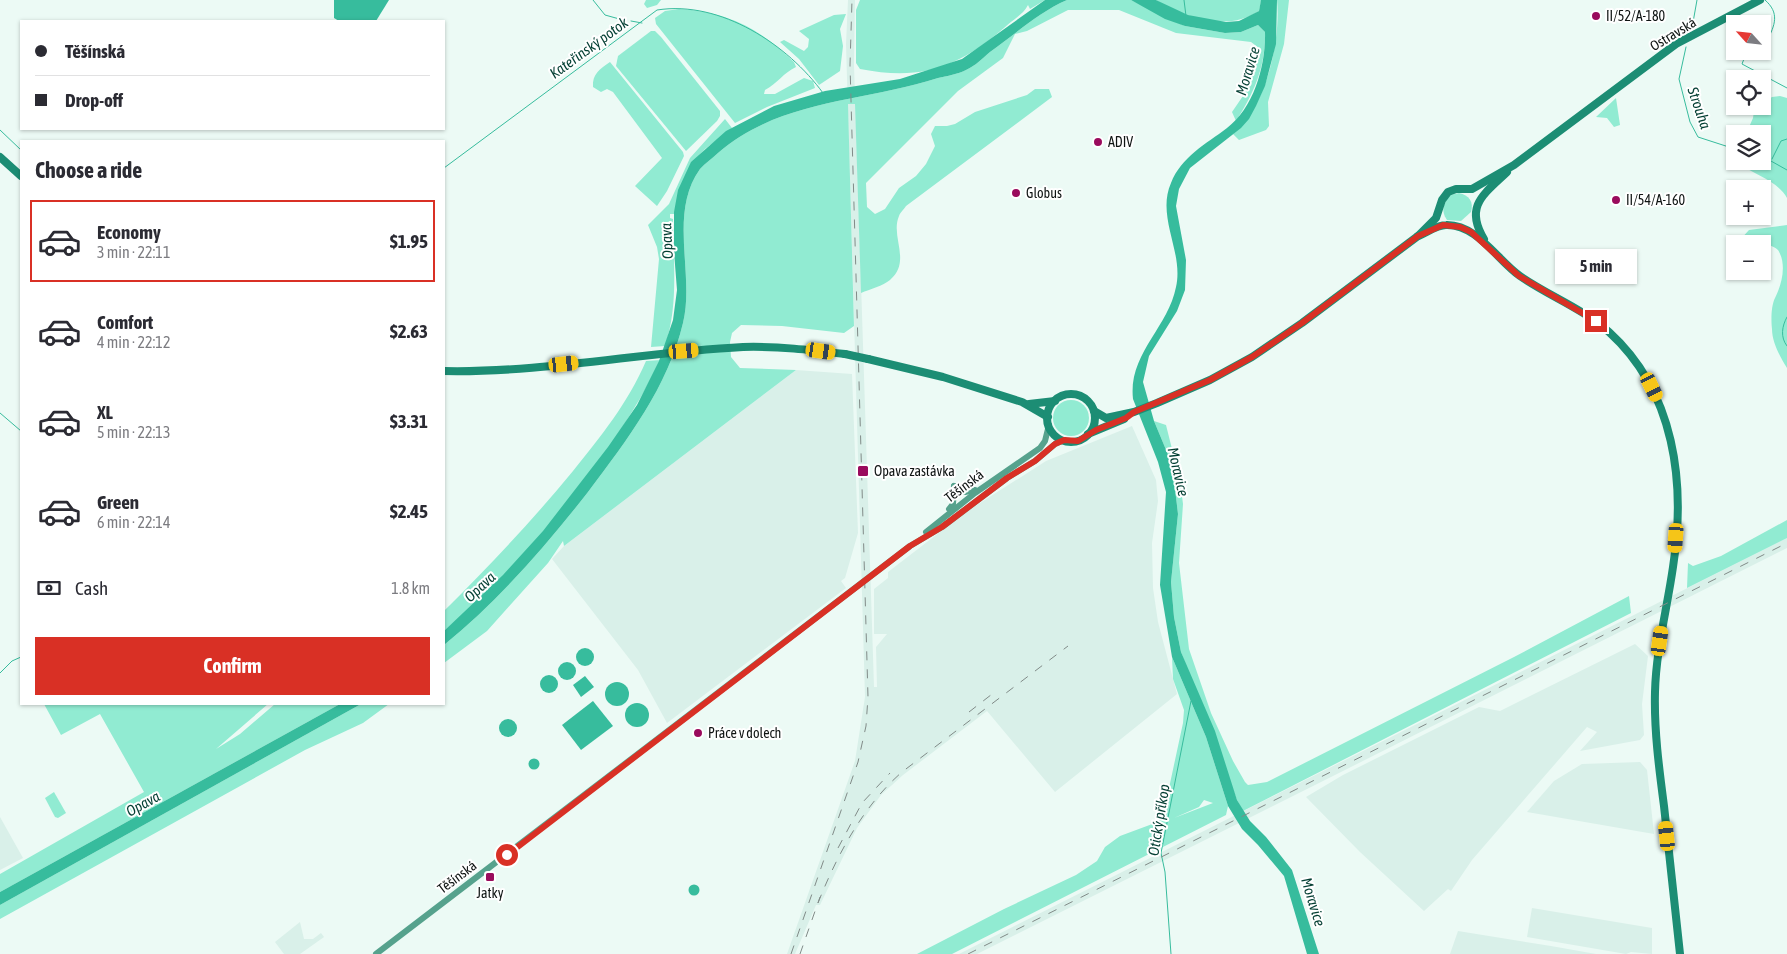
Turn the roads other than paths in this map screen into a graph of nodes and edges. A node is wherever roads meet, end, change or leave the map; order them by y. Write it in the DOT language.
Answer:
graph roads {
  1 [pos="1758,1"];
  2 [pos="0,157"];
  3 [pos="1514,165"];
  4 [pos="20,175"];
  5 [pos="1463,190"];
  6 [pos="1440,208"];
  7 [pos="1476,211"];
  8 [pos="1454,226"];
  9 [pos="1418,236"];
  10 [pos="1495,255"];
  11 [pos="445,371"];
  12 [pos="1056,400"];
  13 [pos="1022,402"];
  14 [pos="1094,411"];
  15 [pos="1134,412"];
  16 [pos="1048,421"];
  17 [pos="1088,434"];
  18 [pos="1064,440"];
  19 [pos="1024,459"];
  20 [pos="922,536"];
  21 [pos="910,546"];
  22 [pos="376,954"];
  23 [pos="1680,954"];
  1 -- 3 [label="main road, Ostravská"];
  2 -- 4 [label="main road"];
  3 -- 5 [label="main road"];
  3 -- 7 [label="main road"];
  5 -- 6 [label="main road"];
  5 -- 7 [label="main road"];
  6 -- 8 [label="main road"];
  6 -- 9 [label="main road"];
  7 -- 8 [label="main road"];
  7 -- 10 [label="main road"];
  8 -- 9 [label="main road"];
  8 -- 10 [label="main road"];
  9 -- 15 [label="main road"];
  10 -- 23 [label="main road"];
  11 -- 13 [label="main road, bridge"];
  12 -- 13 [label="main road"];
  12 -- 14 [label="main road"];
  12 -- 16 [label="main road, Těšínská"];
  13 -- 16 [label="main road"];
  14 -- 15 [label="main road"];
  14 -- 17 [label="main road"];
  15 -- 17 [label="main road, Těšínská"];
  16 -- 18 [label="main road"];
  16 -- 19 [label="street, Těšínská"];
  17 -- 18 [label="main road, Těšínská"];
  18 -- 21 [label="street, Těšínská"];
  19 -- 20 [label="street, Těšínská"];
  19 -- 20 [label="street"];
  20 -- 21 [label="street, Těšínská"];
  21 -- 22 [label="street, Těšínská"];
}
